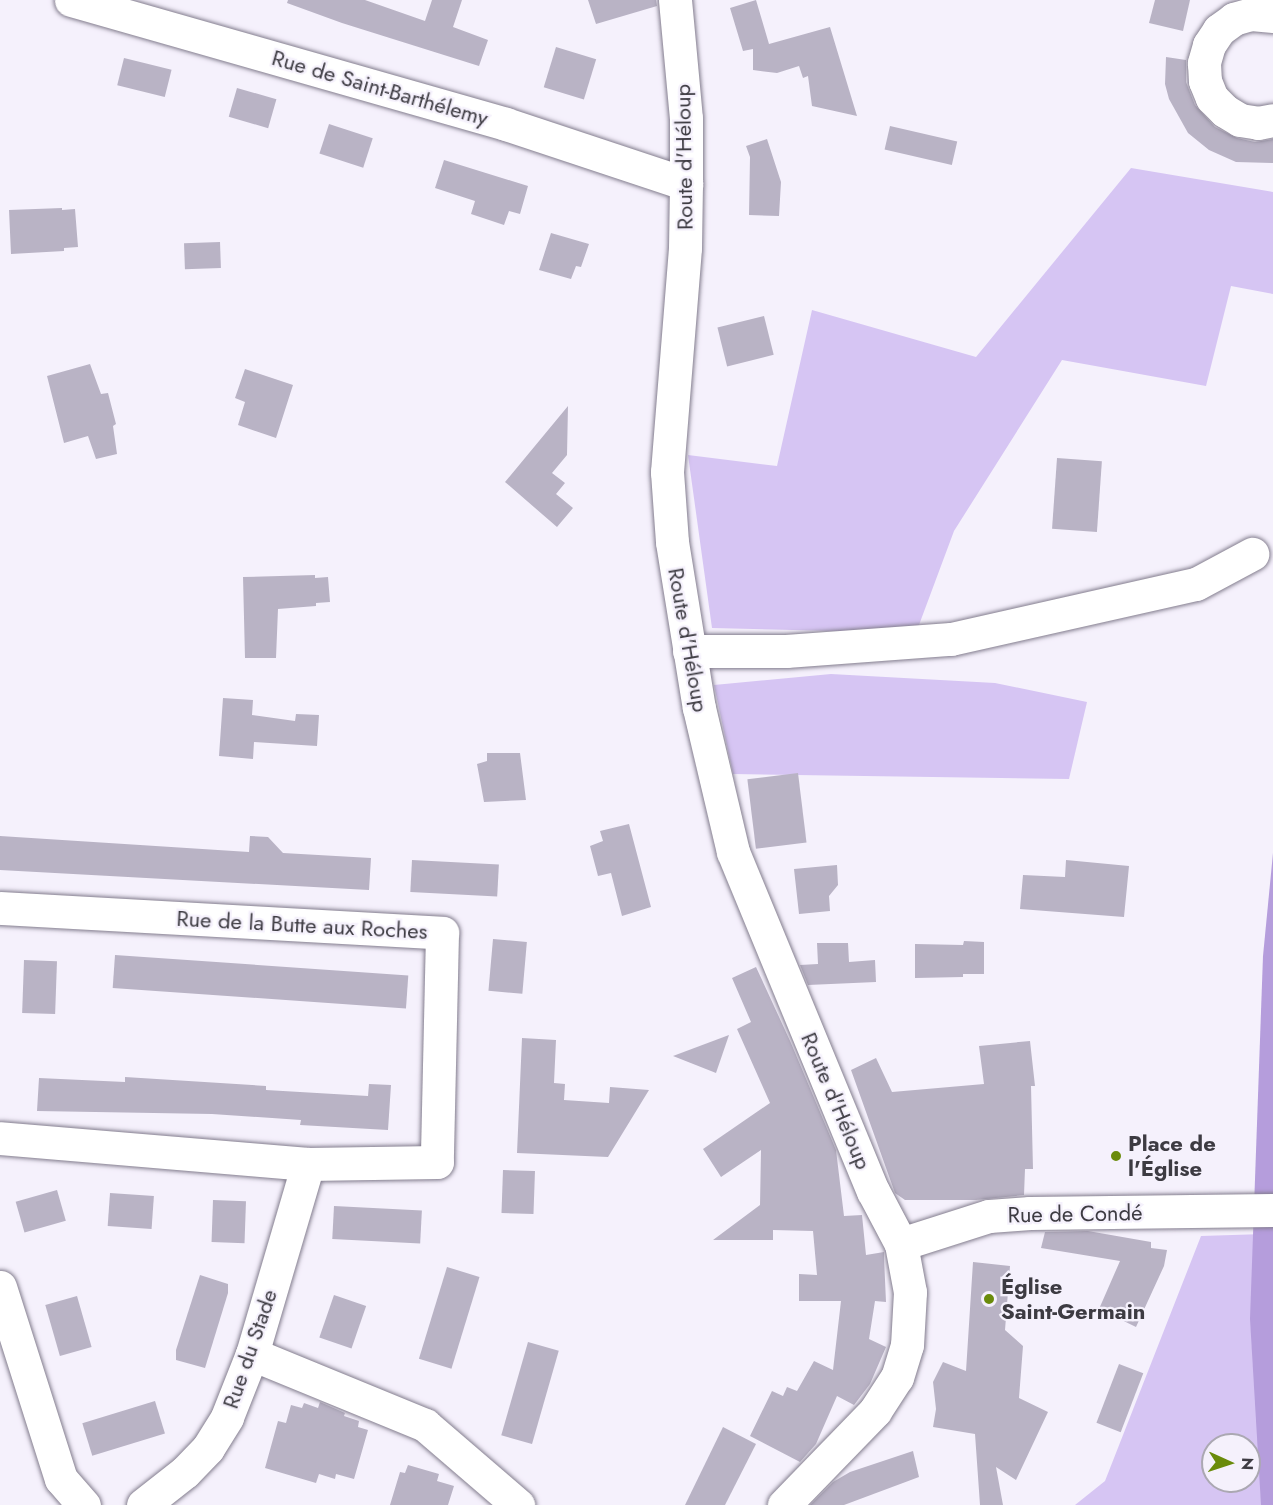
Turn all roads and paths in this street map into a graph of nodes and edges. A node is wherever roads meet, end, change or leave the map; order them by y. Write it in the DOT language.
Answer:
graph roads {
  1 [pos="71,0"];
  2 [pos="675,0"];
  3 [pos="1259,10"];
  4 [pos="1273,120"];
  5 [pos="687,184"];
  6 [pos="1252,554"];
  7 [pos="689,651"];
  8 [pos="0,908"];
  9 [pos="0,1138"];
  10 [pos="308,1164"];
  11 [pos="1263,1210"];
  12 [pos="901,1244"];
  13 [pos="0,1287"];
  14 [pos="252,1354"];
  15 [pos="84,1505"];
  16 [pos="143,1505"];
  17 [pos="518,1505"];
  18 [pos="784,1505"];
  1 -- 5 [label="street, Rue de Saint-Barthélemy"];
  2 -- 5 [label="street, Route d'Héloup"];
  3 -- 4 [label="street"];
  5 -- 7 [label="street, Route d'Héloup"];
  6 -- 7 [label="street"];
  7 -- 12 [label="street, Route d'Héloup"];
  8 -- 10 [label="street, Rue de la Butte aux Roches"];
  9 -- 10 [label="street, Rue de la Butte aux Roches"];
  10 -- 14 [label="street, Rue du Stade"];
  11 -- 12 [label="street, Rue de Condé"];
  12 -- 18 [label="street, Route d'Héloup"];
  13 -- 15 [label="street"];
  14 -- 16 [label="street, Rue du Stade"];
  14 -- 17 [label="street"];
}
